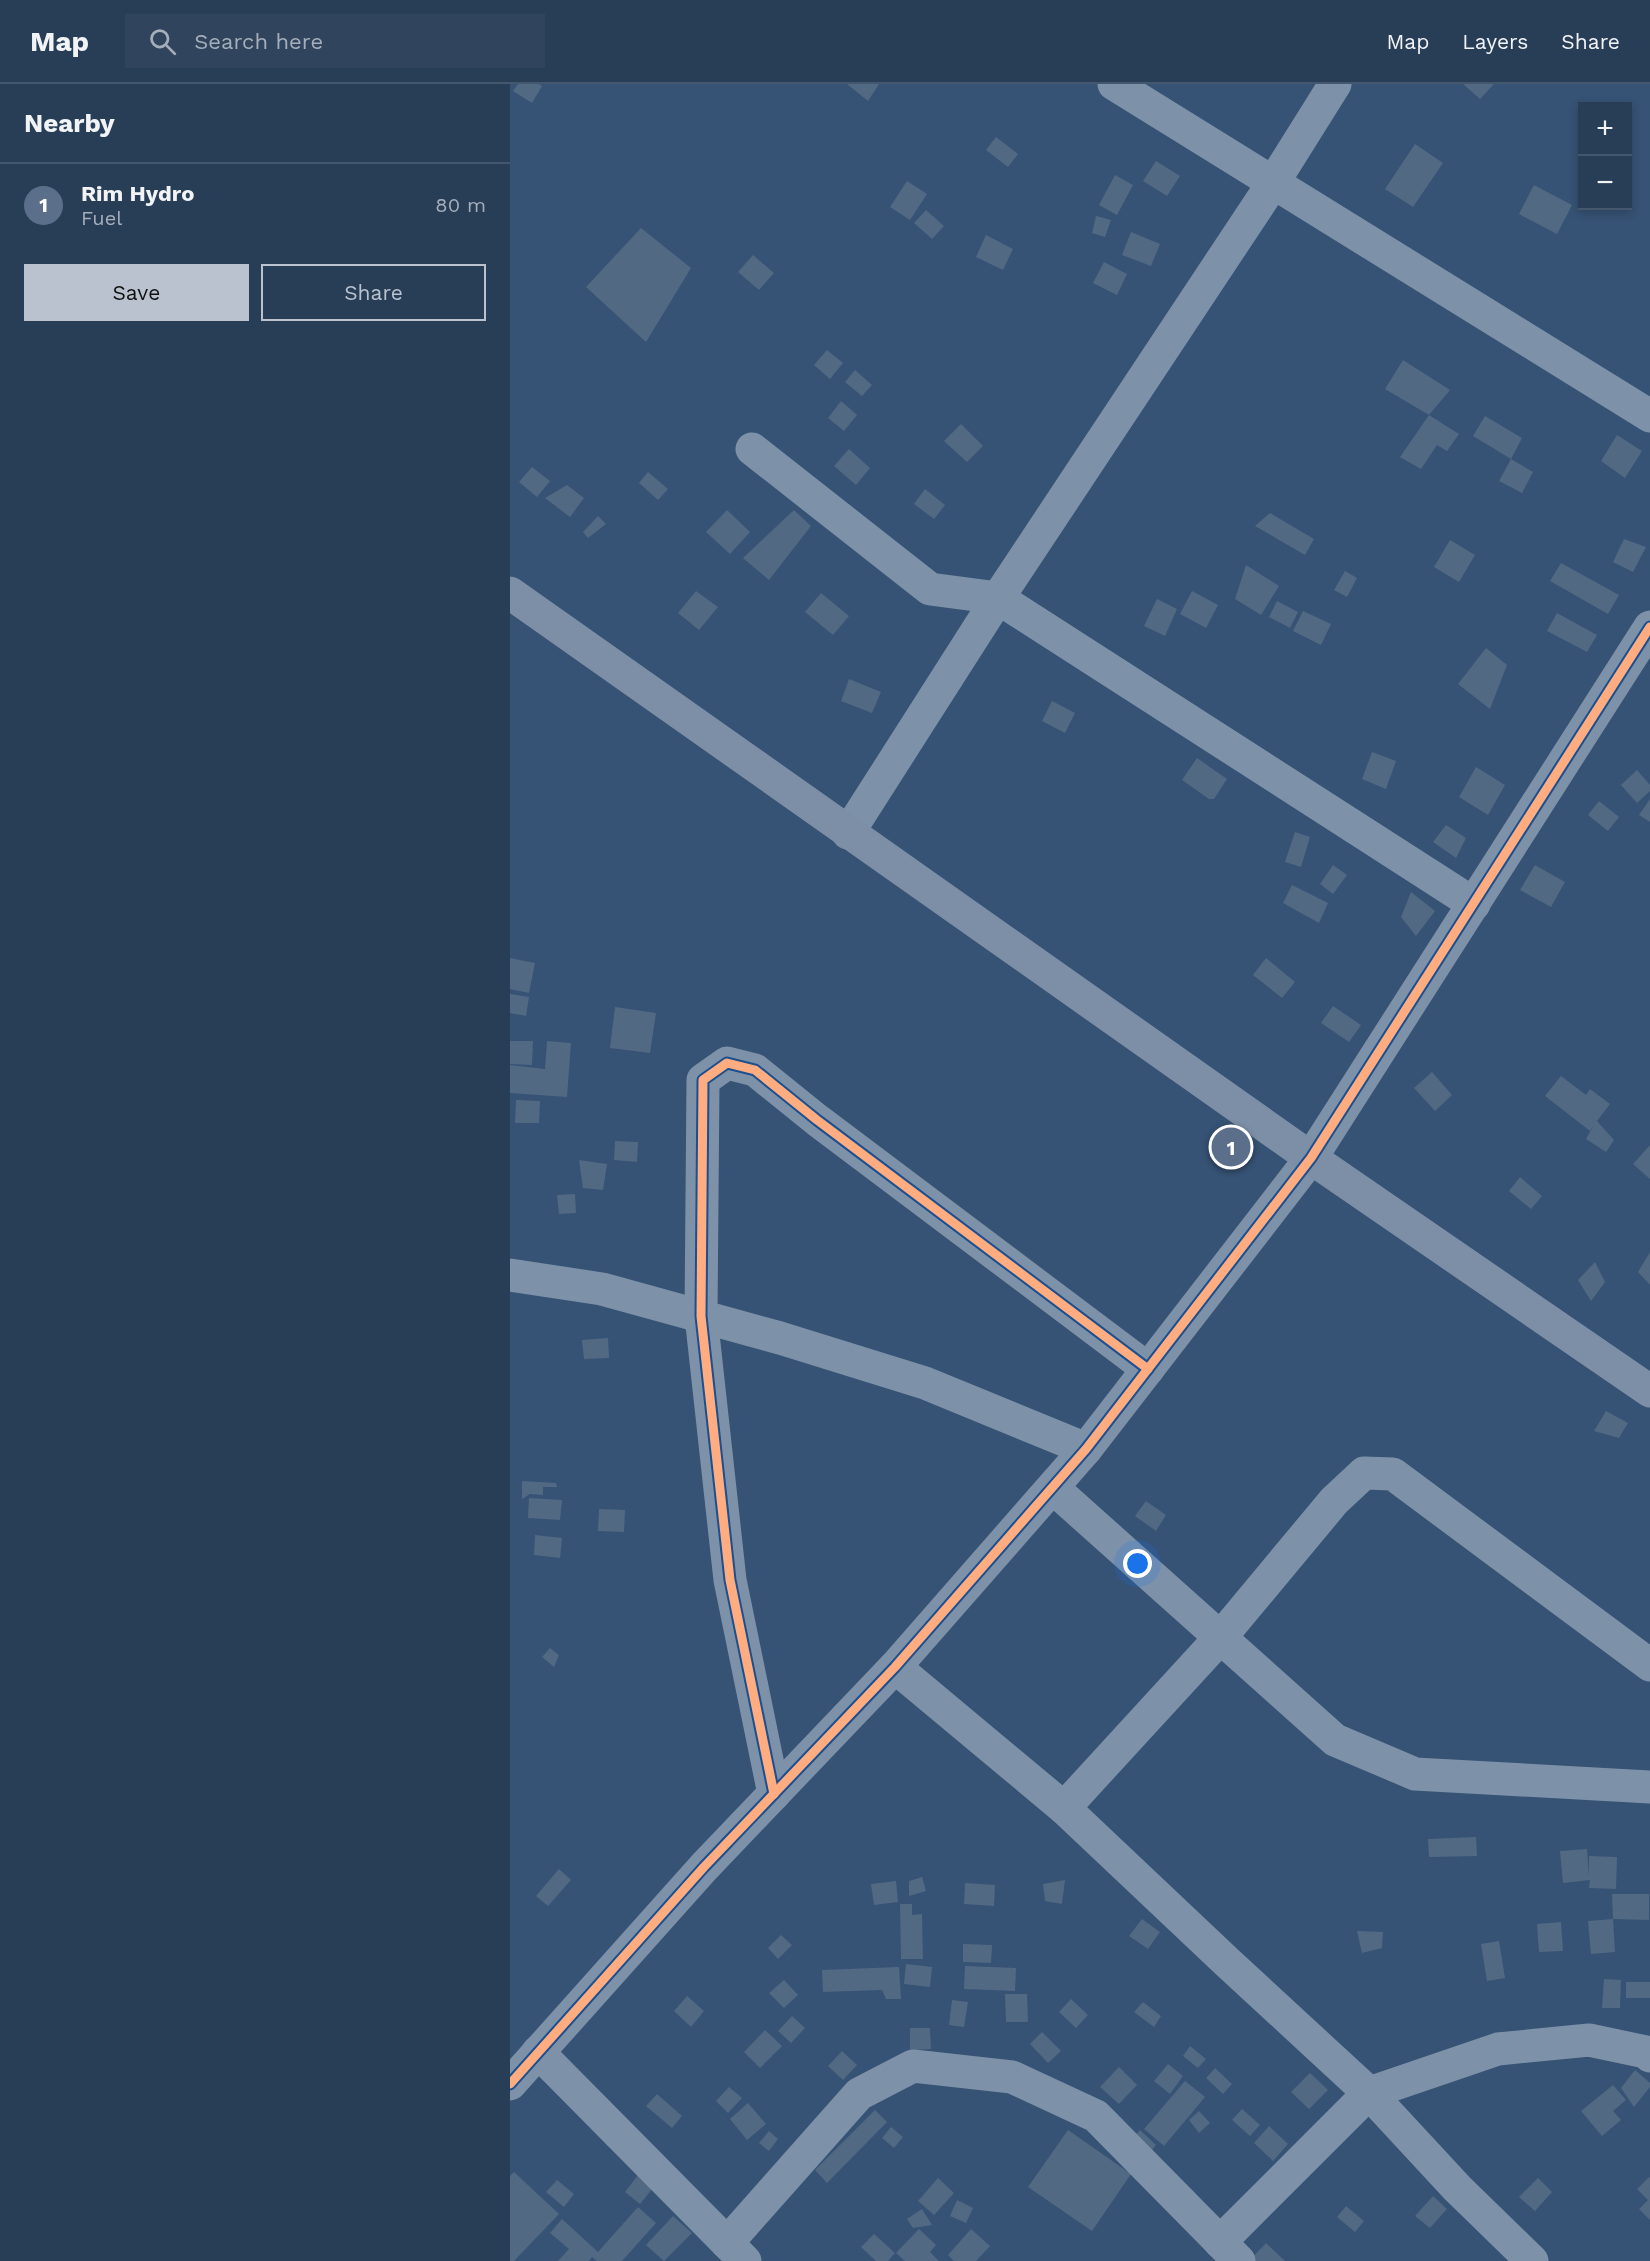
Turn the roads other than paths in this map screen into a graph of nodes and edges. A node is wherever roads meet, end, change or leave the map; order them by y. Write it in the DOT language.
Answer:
graph roads {
  1 [pos="1114,84"];
  2 [pos="1335,84"];
  3 [pos="1274,183"];
  4 [pos="1650,416"];
  5 [pos="752,449"];
  6 [pos="510,593"];
  7 [pos="998,598"];
  8 [pos="1650,627"];
  9 [pos="848,832"];
  10 [pos="1474,904"];
  11 [pos="1311,1158"];
  12 [pos="510,1275"];
  13 [pos="700,1316"];
  14 [pos="1148,1369"];
  15 [pos="1650,1391"];
  16 [pos="1086,1449"];
  17 [pos="1053,1488"];
  18 [pos="1220,1638"];
  19 [pos="1650,1665"];
  20 [pos="895,1667"];
  21 [pos="1650,1787"];
  22 [pos="774,1794"];
  23 [pos="1064,1808"];
  24 [pos="538,2052"];
  25 [pos="1650,2056"];
  26 [pos="510,2084"];
  27 [pos="1369,2093"];
  28 [pos="736,2252"];
  29 [pos="1229,2252"];
  30 [pos="1532,2261"];
  1 -- 3 [label="street"];
  2 -- 3 [label="street"];
  3 -- 4 [label="street"];
  3 -- 7 [label="street"];
  5 -- 7 [label="street"];
  6 -- 9 [label="main road"];
  7 -- 9 [label="street"];
  7 -- 10 [label="street"];
  8 -- 10 [label="street"];
  9 -- 11 [label="main road"];
  10 -- 11 [label="street"];
  11 -- 14 [label="street"];
  11 -- 15 [label="main road"];
  12 -- 13 [label="street"];
  13 -- 14 [label="street"];
  13 -- 16 [label="street"];
  13 -- 22 [label="street"];
  14 -- 16 [label="street"];
  16 -- 17 [label="street"];
  17 -- 18 [label="street"];
  17 -- 20 [label="street"];
  18 -- 19 [label="street"];
  18 -- 21 [label="street"];
  18 -- 23 [label="street"];
  20 -- 22 [label="street"];
  20 -- 23 [label="street"];
  22 -- 24 [label="street"];
  23 -- 27 [label="street"];
  24 -- 26 [label="street"];
  24 -- 28 [label="street"];
  25 -- 27 [label="street"];
  27 -- 29 [label="street"];
  27 -- 30 [label="street"];
  28 -- 29 [label="street"];
}
